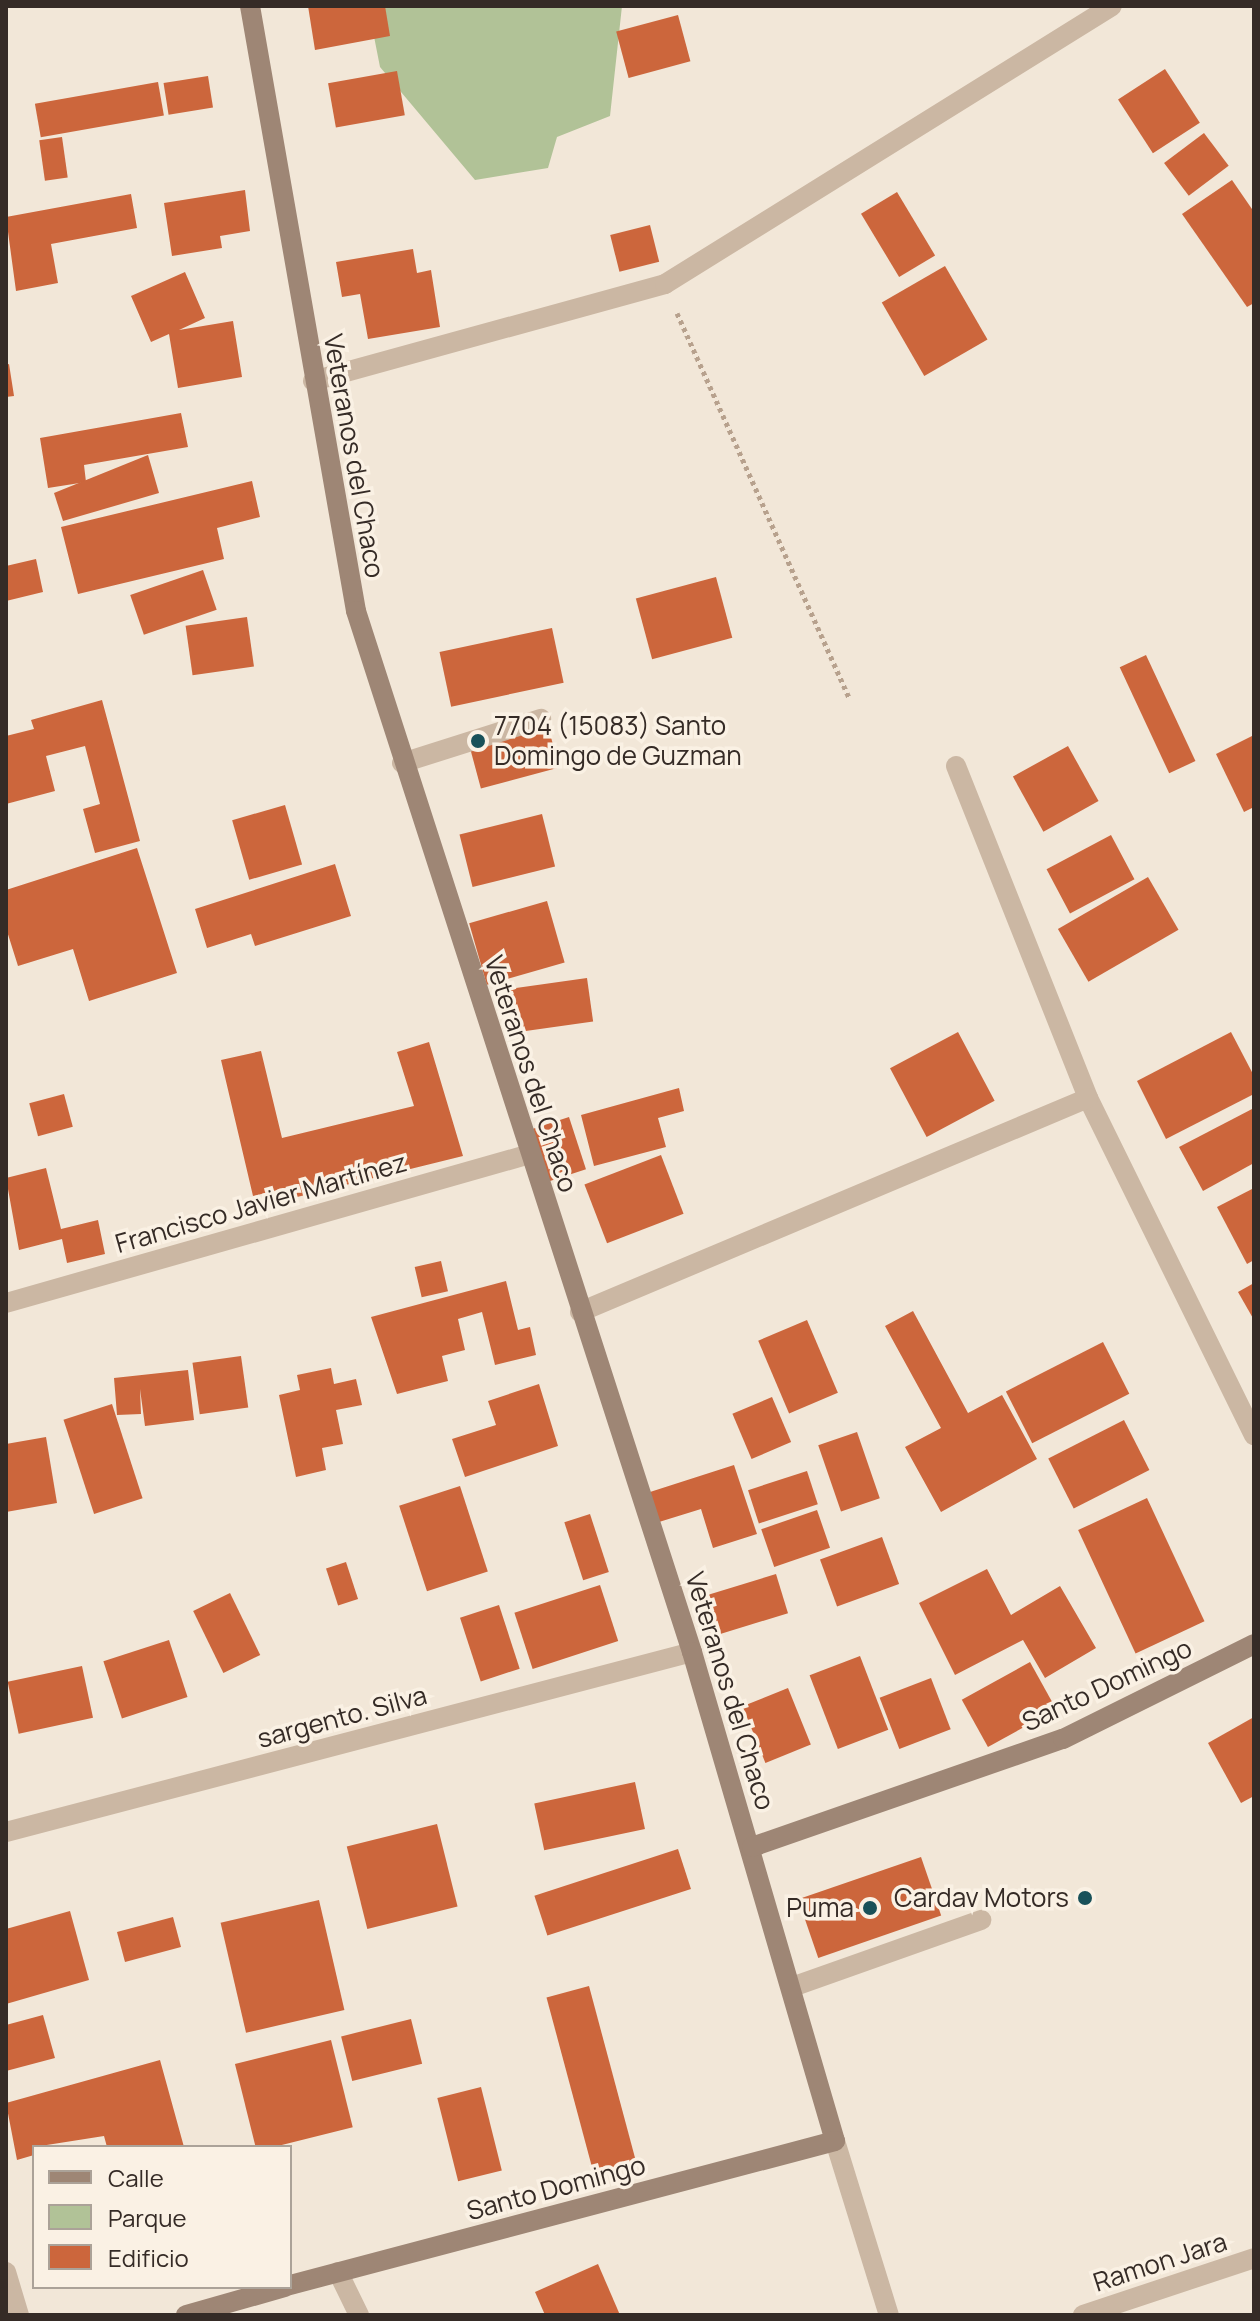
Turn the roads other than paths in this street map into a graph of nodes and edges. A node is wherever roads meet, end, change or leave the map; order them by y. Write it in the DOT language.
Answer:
graph roads {
  1 [pos="250,6"];
  2 [pos="1112,6"];
  3 [pos="313,381"];
  4 [pos="541,719"];
  5 [pos="402,763"];
  6 [pos="956,766"];
  7 [pos="1088,1098"];
  8 [pos="530,1154"];
  9 [pos="6,1303"];
  10 [pos="580,1312"];
  11 [pos="1254,1435"];
  12 [pos="1254,1644"];
  13 [pos="692,1652"];
  14 [pos="6,1832"];
  15 [pos="752,1847"];
  16 [pos="981,1920"];
  17 [pos="792,1987"];
  18 [pos="835,2141"];
  19 [pos="1254,2258"];
  20 [pos="6,2272"];
  21 [pos="338,2272"];
  22 [pos="292,2285"];
  23 [pos="277,2289"];
  24 [pos="19,2315"];
  25 [pos="186,2315"];
  26 [pos="359,2315"];
  27 [pos="889,2315"];
  28 [pos="1083,2315"];
  1 -- 3 [label="street, Veteranos del Chaco"];
  2 -- 3 [label="street"];
  3 -- 5 [label="street, Veteranos del Chaco"];
  4 -- 5 [label="street"];
  5 -- 8 [label="street, Veteranos del Chaco"];
  6 -- 7 [label="street"];
  7 -- 10 [label="street"];
  7 -- 11 [label="street"];
  8 -- 9 [label="street, Francisco Javier Martínez"];
  8 -- 10 [label="street, Veteranos del Chaco"];
  10 -- 13 [label="street, Veteranos del Chaco"];
  12 -- 15 [label="street, Santo Domingo"];
  13 -- 14 [label="street, sargento. Silva"];
  13 -- 15 [label="street, Veteranos del Chaco"];
  15 -- 17 [label="street, Veteranos del Chaco"];
  16 -- 17 [label="street"];
  17 -- 18 [label="street, Veteranos del Chaco"];
  18 -- 21 [label="street, Santo Domingo"];
  18 -- 27 [label="street"];
  19 -- 28 [label="street, Ramon Jara"];
  20 -- 24 [label="street"];
  21 -- 22 [label="street, Santo Domingo"];
  21 -- 26 [label="street"];
  23 -- 25 [label="street, Santo Domingo"];
}
